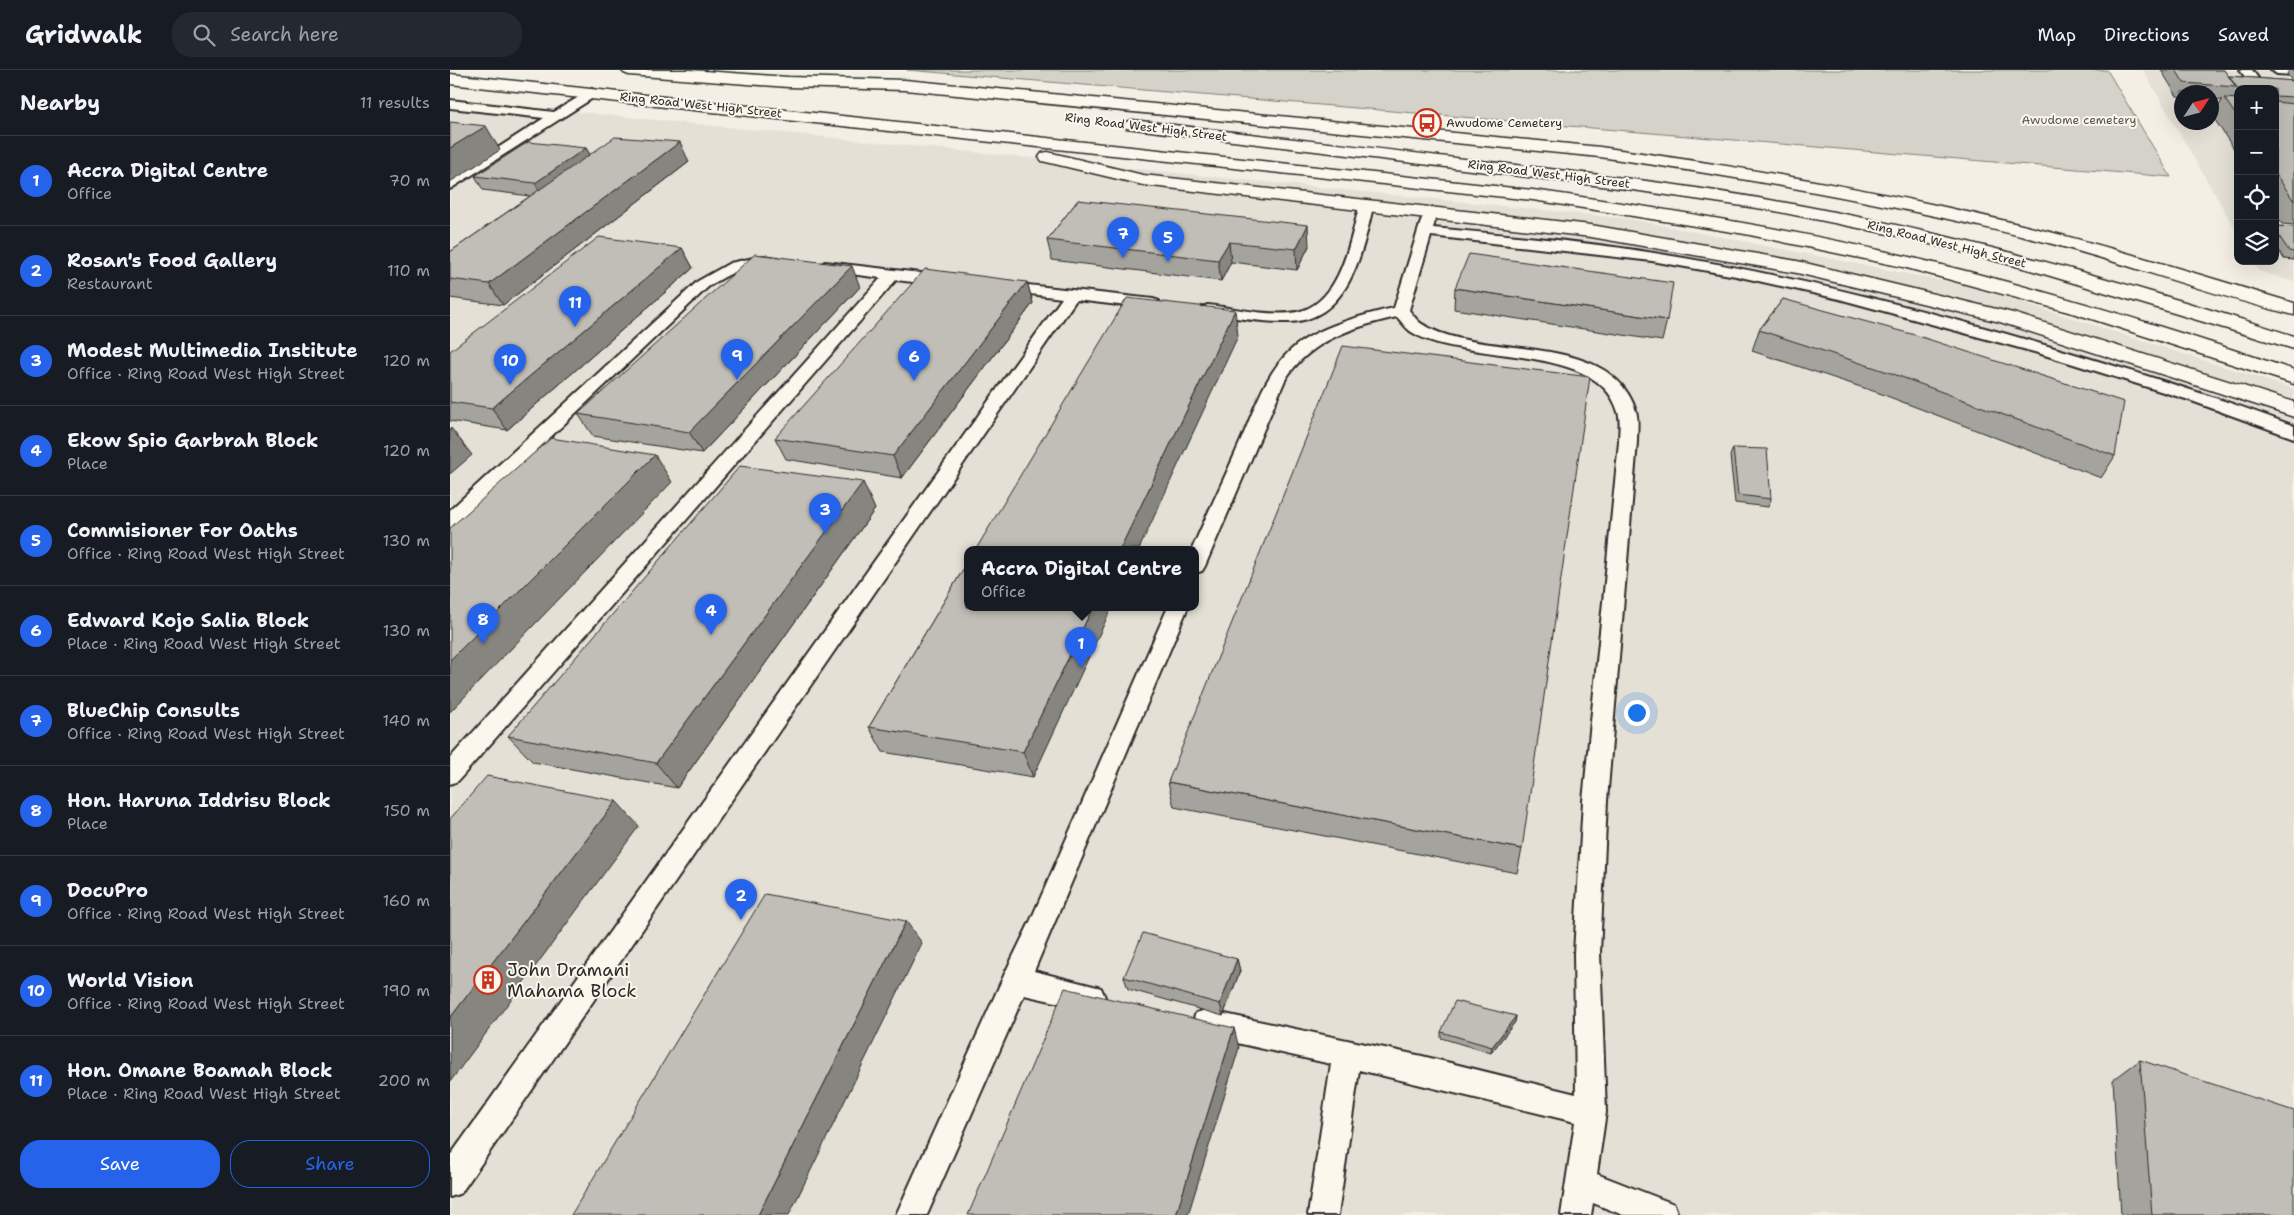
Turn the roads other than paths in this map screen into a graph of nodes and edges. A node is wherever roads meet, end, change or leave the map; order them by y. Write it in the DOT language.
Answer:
graph roads {
  1 [pos="629,70"];
  2 [pos="2246,70"];
  3 [pos="2277,70"];
  4 [pos="2294,71"];
  5 [pos="450,79"];
  6 [pos="788,82"];
  7 [pos="2257,85"];
  8 [pos="592,92"];
  9 [pos="450,104"];
  10 [pos="1031,113"];
  11 [pos="556,116"];
  12 [pos="1119,124"];
  13 [pos="952,133"];
  14 [pos="450,185"];
  15 [pos="1366,207"];
  16 [pos="1431,212"];
  17 [pos="1425,231"];
  18 [pos="786,262"];
  19 [pos="806,264"];
  20 [pos="893,274"];
  21 [pos="963,283"];
  22 [pos="982,285"];
  23 [pos="1072,296"];
  24 [pos="1168,306"];
  25 [pos="1196,309"];
  26 [pos="2294,309"];
  27 [pos="1401,311"];
  28 [pos="2294,343"];
  29 [pos="2294,376"];
  30 [pos="2294,410"];
  31 [pos="2294,432"];
  32 [pos="450,521"];
  33 [pos="1199,557"];
  34 [pos="1176,611"];
  35 [pos="450,774"];
  36 [pos="1016,980"];
  37 [pos="1116,1002"];
  38 [pos="1177,1017"];
  39 [pos="1347,1054"];
  40 [pos="1591,1112"];
  41 [pos="450,1182"];
  42 [pos="1580,1183"];
  43 [pos="911,1215"];
  44 [pos="1323,1215"];
  45 [pos="1576,1215"];
  46 [pos="1663,1215"];
  1 -- 6 [label="main road, Ring Road West High Street"];
  2 -- 7 [label="lane"];
  3 -- 4 [label="lane"];
  5 -- 8 [label="main road, Ring Road West High Street"];
  6 -- 10 [label="main road, Ring Road West High Street"];
  6 -- 26 [label="main road, Ring Road West High Street"];
  8 -- 11 [label="lane"];
  8 -- 13 [label="main road, Ring Road West High Street"];
  9 -- 11 [label="lane"];
  11 -- 14 [label="lane"];
  12 -- 28 [label="main road, Ring Road West High Street"];
  13 -- 15 [label="main road, Ring Road West High Street"];
  13 -- 29 [label="main road, Ring Road West High Street"];
  15 -- 16 [label="main road, Ring Road West High Street"];
  15 -- 25 [label="lane"];
  16 -- 17 [label="lane"];
  16 -- 30 [label="main road, Ring Road West High Street"];
  17 -- 27 [label="lane"];
  17 -- 31 [label="lane"];
  18 -- 32 [label="lane"];
  19 -- 20 [label="lane"];
  20 -- 21 [label="lane"];
  20 -- 35 [label="lane"];
  22 -- 23 [label="lane"];
  23 -- 24 [label="lane"];
  23 -- 41 [label="lane"];
  27 -- 33 [label="lane"];
  27 -- 40 [label="lane"];
  34 -- 36 [label="lane"];
  36 -- 37 [label="lane"];
  36 -- 43 [label="lane"];
  38 -- 39 [label="lane"];
  39 -- 40 [label="lane"];
  39 -- 44 [label="lane"];
  40 -- 42 [label="lane"];
  42 -- 45 [label="lane"];
  42 -- 46 [label="lane"];
}
